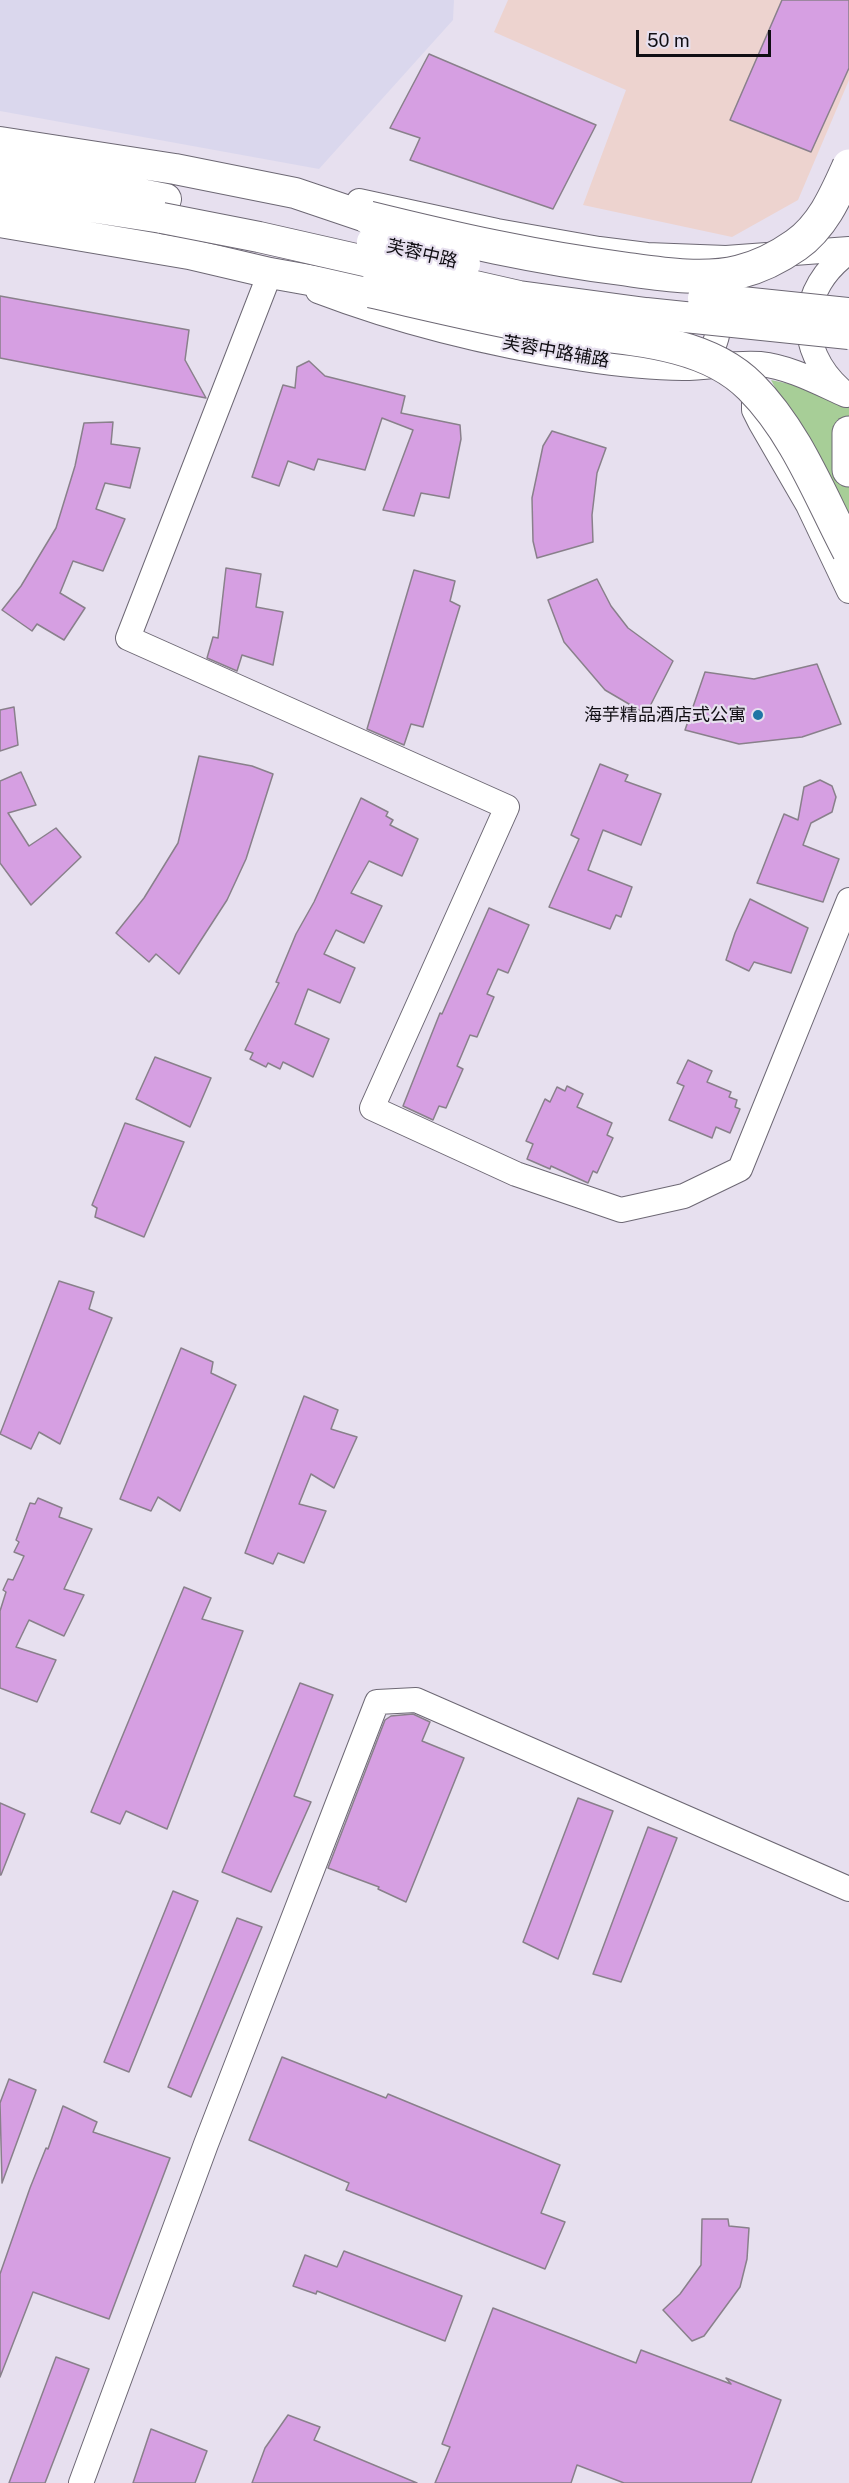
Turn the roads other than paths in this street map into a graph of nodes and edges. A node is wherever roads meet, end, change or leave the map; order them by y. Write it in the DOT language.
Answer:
graph roads {
  1 [pos="0,142"];
  2 [pos="0,166"];
  3 [pos="849,166"];
  4 [pos="295,192"];
  5 [pos="0,193"];
  6 [pos="164,208"];
  7 [pos="369,218"];
  8 [pos="0,222"];
  9 [pos="849,251"];
  10 [pos="685,257"];
  11 [pos="270,273"];
  12 [pos="371,291"];
  13 [pos="849,313"];
  14 [pos="849,334"];
  15 [pos="761,364"];
  16 [pos="683,368"];
  17 [pos="848,395"];
  18 [pos="849,433"];
  19 [pos="849,470"];
  20 [pos="848,549"];
  21 [pos="849,591"];
  22 [pos="849,900"];
  23 [pos="849,1889"];
  24 [pos="81,2483"];
  1 -- 4 [label="main road"];
  2 -- 6 [label="main road, 芙蓉中路"];
  3 -- 7 [label="highway, bridge"];
  4 -- 7 [label="main road"];
  4 -- 10 [label="street"];
  5 -- 6 [label="main road"];
  6 -- 13 [label="main road, 芙蓉中路, bridge"];
  6 -- 14 [label="main road, 芙蓉中路, bridge"];
  8 -- 11 [label="main road"];
  9 -- 10 [label="street"];
  9 -- 17 [label="street"];
  10 -- 16 [label="street"];
  11 -- 12 [label="main road"];
  11 -- 16 [label="street, 芙蓉中路辅路"];
  11 -- 22 [label="street"];
  12 -- 20 [label="highway, bridge"];
  15 -- 16 [label="street, 芙蓉中路辅路"];
  15 -- 17 [label="street, 芙蓉中路辅路"];
  15 -- 21 [label="street"];
  18 -- 19 [label="highway"];
  23 -- 24 [label="street"];
}
